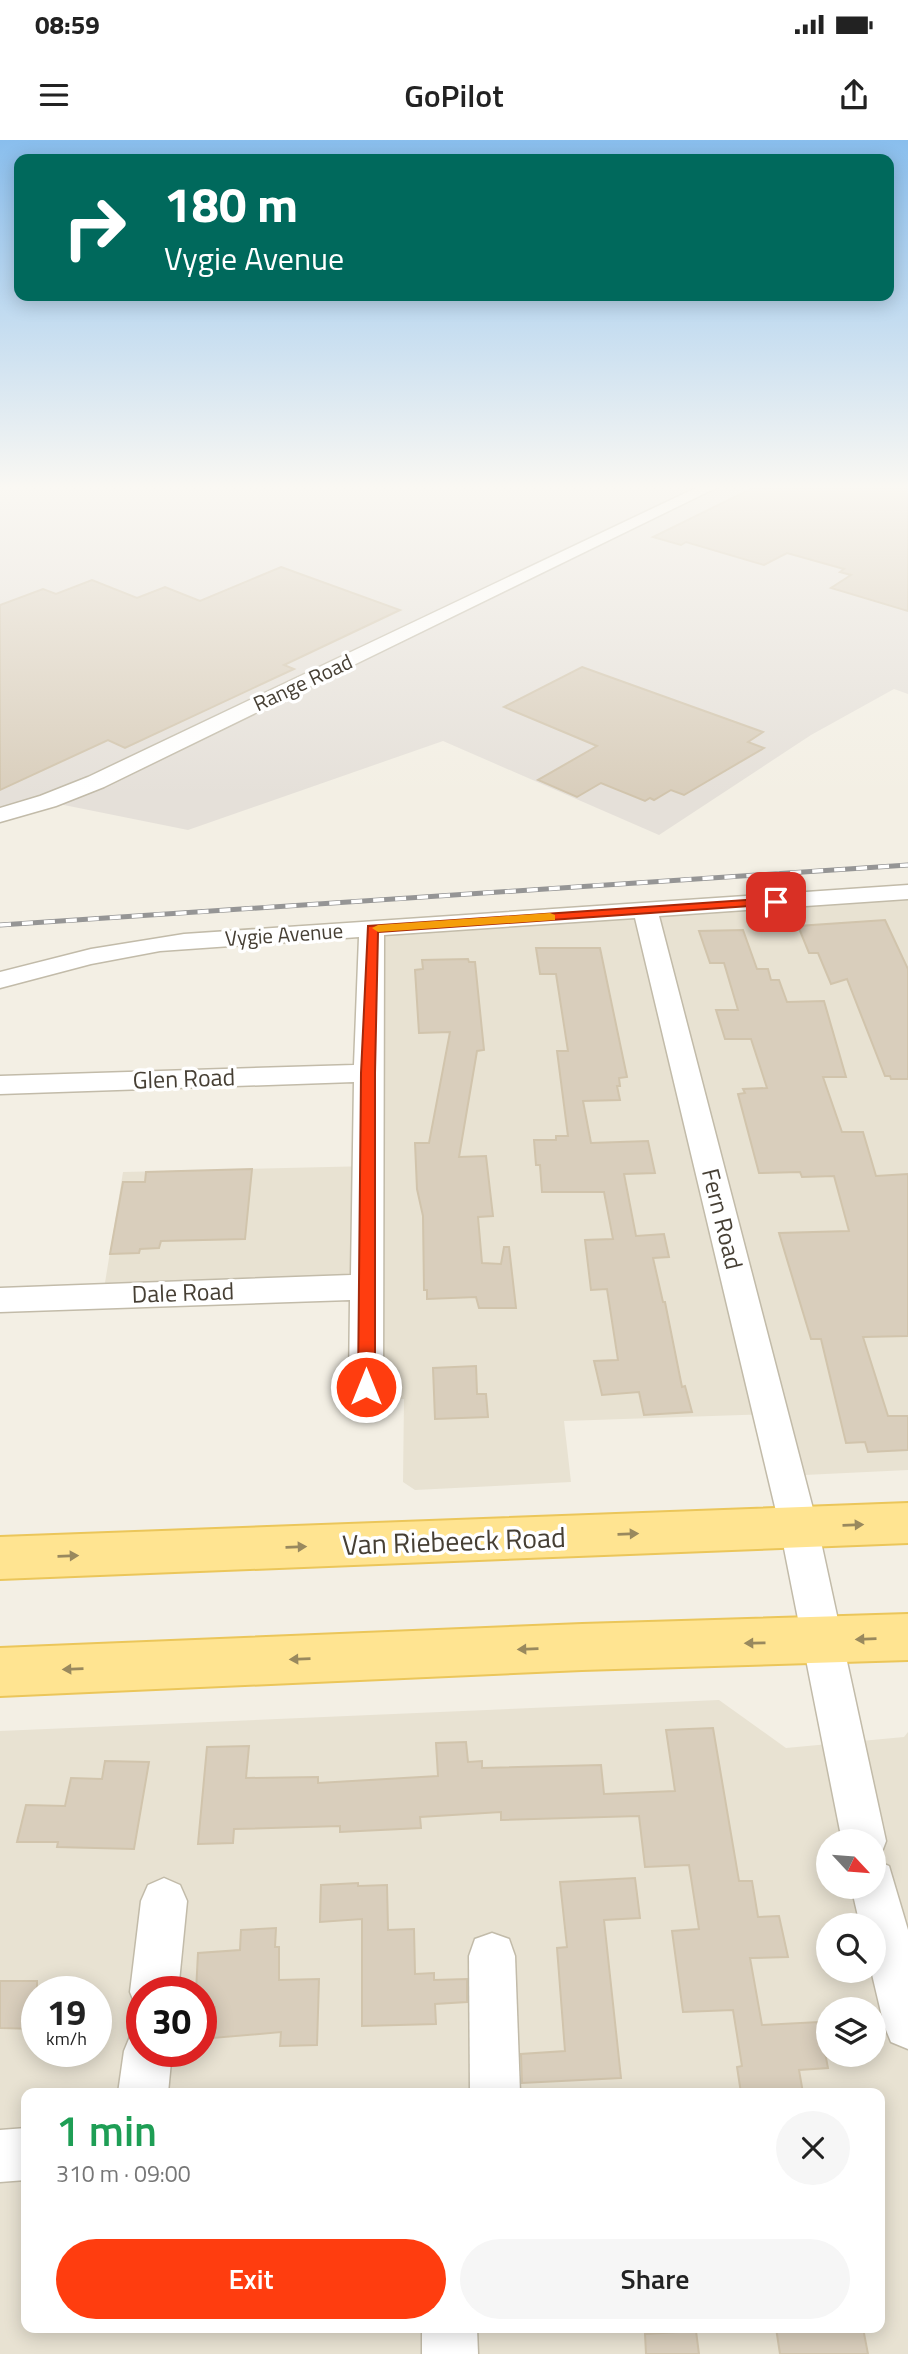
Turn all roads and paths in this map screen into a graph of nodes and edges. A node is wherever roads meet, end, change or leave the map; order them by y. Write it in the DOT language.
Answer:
graph roads {
  1 [pos="500,588"];
  2 [pos="0,815"];
  3 [pos="907,894"];
  4 [pos="646,911"];
  5 [pos="372,929"];
  6 [pos="0,980"];
  7 [pos="368,1073"];
  8 [pos="0,1084"];
  9 [pos="366,1287"];
  10 [pos="0,1300"];
  11 [pos="366,1387"];
  12 [pos="908,1523"];
  13 [pos="799,1528"];
  14 [pos="0,1558"];
  15 [pos="908,1637"];
  16 [pos="823,1641"];
  17 [pos="0,1672"];
  18 [pos="862,1829"];
  19 [pos="877,1899"];
  20 [pos="164,1901"];
  21 [pos="492,1956"];
  22 [pos="156,1976"];
  23 [pos="908,2025"];
  24 [pos="146,2067"];
  25 [pos="144,2088"];
  26 [pos="495,2088"];
  27 [pos="21,2154"];
  28 [pos="0,2156"];
  29 [pos="450,2333"];
  30 [pos="450,2354"];
  1 -- 2 [label="street, Range Road"];
  3 -- 4 [label="street, Vygie Avenue"];
  4 -- 5 [label="street, Vygie Avenue"];
  4 -- 13 [label="street, Fern Road"];
  5 -- 6 [label="street, Vygie Avenue"];
  5 -- 7 [label="street"];
  7 -- 8 [label="street, Glen Road"];
  7 -- 9 [label="street"];
  9 -- 10 [label="street, Dale Road"];
  9 -- 11 [label="street"];
  13 -- 12 [label="main road, Van Riebeeck Road, one-way"];
  14 -- 13 [label="main road, Van Riebeeck Road, one-way"];
  13 -- 16 [label="street, Fern Road"];
  15 -- 16 [label="main road, one-way"];
  16 -- 17 [label="main road, one-way"];
  16 -- 18 [label="street, Fern Road"];
  19 -- 23 [label="street"];
  20 -- 22 [label="street"];
  21 -- 26 [label="street"];
  24 -- 25 [label="street"];
  27 -- 28 [label="street"];
  29 -- 30 [label="street"];
}
